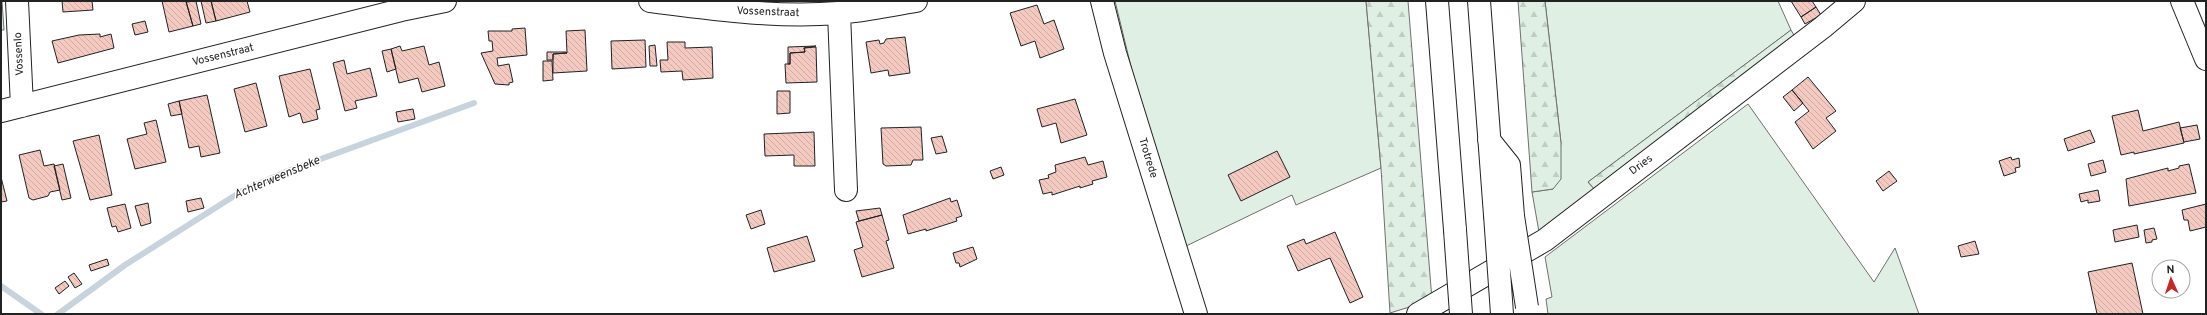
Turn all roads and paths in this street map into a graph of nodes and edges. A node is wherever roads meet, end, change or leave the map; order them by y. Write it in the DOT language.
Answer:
graph roads {
  1 [pos="17,1"];
  2 [pos="445,1"];
  3 [pos="650,1"];
  4 [pos="916,1"];
  5 [pos="1102,1"];
  6 [pos="1437,1"];
  7 [pos="1479,1"];
  8 [pos="1854,1"];
  9 [pos="2182,1"];
  10 [pos="839,13"];
  11 [pos="2206,59"];
  12 [pos="22,106"];
  13 [pos="1,111"];
  14 [pos="846,190"];
  15 [pos="1504,215"];
  16 [pos="1528,311"];
  17 [pos="1196,314"];
  18 [pos="1418,314"];
  19 [pos="1461,314"];
  20 [pos="1502,314"];
  1 -- 12 [label="main road, Vossenlo"];
  2 -- 12 [label="main road, Vossenstraat"];
  3 -- 10 [label="main road, Vossenstraat"];
  4 -- 10 [label="main road, Vossenstraat"];
  5 -- 17 [label="main road, Trotrede"];
  6 -- 19 [label="main road, bridge"];
  7 -- 15 [label="main road"];
  8 -- 18 [label="main road, Dries"];
  9 -- 11 [label="main road"];
  10 -- 14 [label="main road"];
  12 -- 13 [label="main road, Vossenstraat"];
  15 -- 16 [label="main road, bridge"];
  15 -- 20 [label="main road, bridge"];
}
